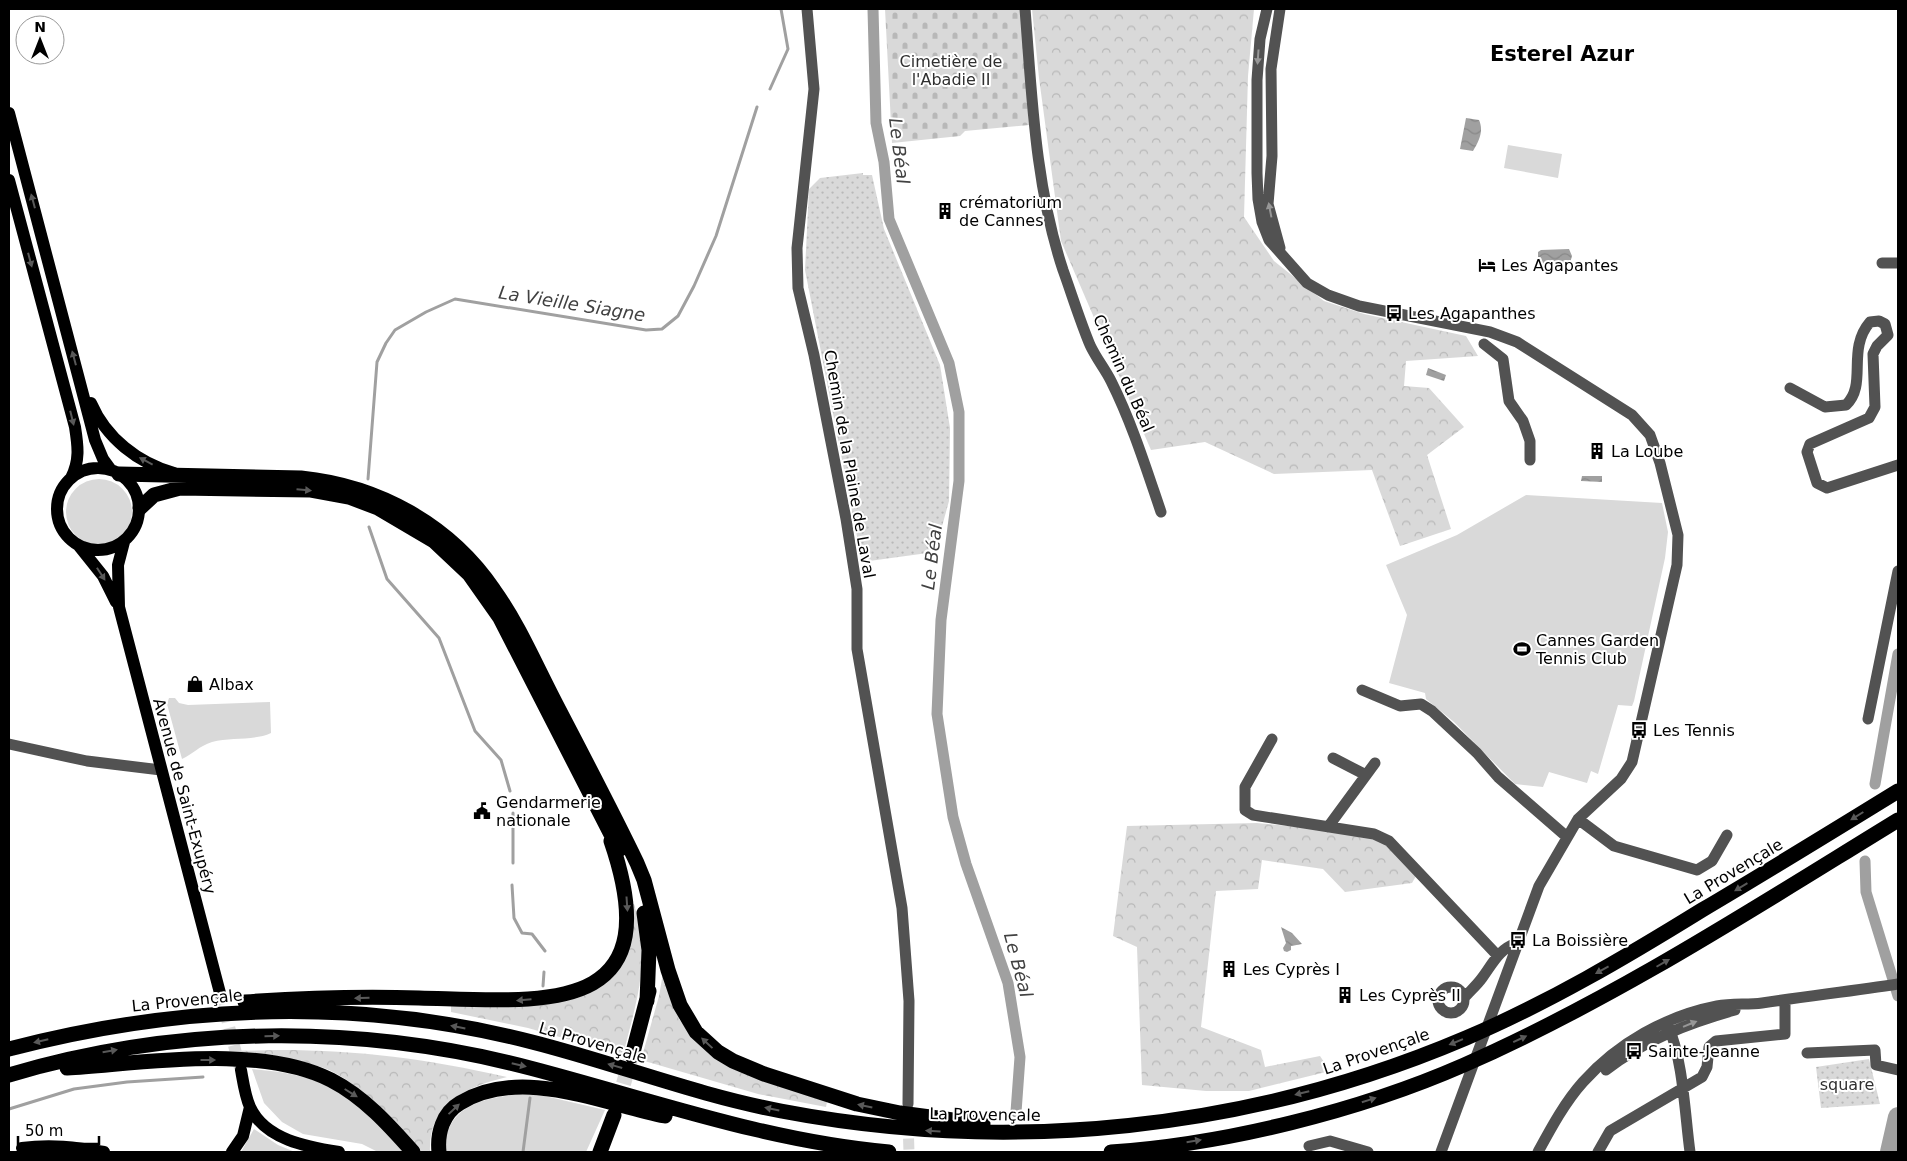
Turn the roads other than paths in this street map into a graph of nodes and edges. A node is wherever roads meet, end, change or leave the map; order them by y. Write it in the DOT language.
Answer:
graph roads {
  1 [pos="807,9"];
  2 [pos="1025,9"];
  3 [pos="1267,9"];
  4 [pos="1280,9"];
  5 [pos="9,113"];
  6 [pos="9,180"];
  7 [pos="1282,257"];
  8 [pos="1882,263"];
  9 [pos="1898,263"];
  10 [pos="1484,344"];
  11 [pos="80,380"];
  12 [pos="1790,388"];
  13 [pos="1530,460"];
  14 [pos="1898,465"];
  15 [pos="115,472"];
  16 [pos="191,477"];
  17 [pos="71,478"];
  18 [pos="140,508"];
  19 [pos="1161,512"];
  20 [pos="124,542"];
  21 [pos="78,545"];
  22 [pos="1898,571"];
  23 [pos="119,607"];
  24 [pos="1362,690"];
  25 [pos="1868,719"];
  26 [pos="1272,739"];
  27 [pos="9,744"];
  28 [pos="1333,758"];
  29 [pos="1375,763"];
  30 [pos="161,770"];
  31 [pos="1366,775"];
  32 [pos="1898,791"];
  33 [pos="1578,818"];
  34 [pos="1898,820"];
  35 [pos="605,823"];
  36 [pos="1328,827"];
  37 [pos="1727,836"];
  38 [pos="1567,837"];
  39 [pos="655,920"];
  40 [pos="1518,943"];
  41 [pos="1497,955"];
  42 [pos="1898,984"];
  43 [pos="220,993"];
  44 [pos="1464,998"];
  45 [pos="1784,1000"];
  46 [pos="647,1001"];
  47 [pos="158,1018"];
  48 [pos="1669,1027"];
  49 [pos="9,1049"];
  50 [pos="1807,1053"];
  51 [pos="632,1056"];
  52 [pos="28,1070"];
  53 [pos="240,1070"];
  54 [pos="1898,1070"];
  55 [pos="9,1075"];
  56 [pos="1681,1088"];
  57 [pos="908,1104"];
  58 [pos="250,1107"];
  59 [pos="614,1114"];
  60 [pos="762,1132"];
  61 [pos="1052,1133"];
  62 [pos="1309,1146"];
  63 [pos="15,1148"];
  64 [pos="76,1152"];
  65 [pos="104,1152"];
  66 [pos="232,1152"];
  67 [pos="339,1152"];
  68 [pos="413,1152"];
  69 [pos="439,1152"];
  70 [pos="600,1152"];
  71 [pos="889,1152"];
  72 [pos="1111,1152"];
  73 [pos="1368,1152"];
  74 [pos="1441,1152"];
  75 [pos="1538,1152"];
  76 [pos="1598,1152"];
  77 [pos="1690,1152"];
  1 -- 57 [label="street, Chemin de la Plaine de Laval"];
  2 -- 19 [label="street, Chemin du Béal"];
  3 -- 7 [label="street, one-way"];
  7 -- 4 [label="street, one-way"];
  11 -- 5 [label="main road, one-way"];
  6 -- 17 [label="main road, one-way"];
  7 -- 33 [label="street"];
  8 -- 9 [label="street"];
  10 -- 13 [label="street"];
  11 -- 15 [label="main road"];
  16 -- 11 [label="main road, one-way"];
  12 -- 14 [label="street"];
  15 -- 16 [label="highway"];
  15 -- 17 [label="main road"];
  15 -- 18 [label="main road"];
  16 -- 39 [label="highway"];
  17 -- 21 [label="main road"];
  18 -- 20 [label="main road"];
  18 -- 35 [label="highway, one-way"];
  20 -- 21 [label="main road"];
  20 -- 23 [label="main road, Avenue de Saint-Exupéry"];
  21 -- 23 [label="main road, Avenue de Saint-Exupéry, one-way"];
  22 -- 25 [label="street"];
  23 -- 30 [label="main road, Avenue de Saint-Exupéry"];
  24 -- 38 [label="street"];
  26 -- 36 [label="street"];
  27 -- 30 [label="street"];
  28 -- 31 [label="street"];
  29 -- 31 [label="street"];
  30 -- 43 [label="main road, Avenue de Saint-Exupéry"];
  31 -- 36 [label="street"];
  32 -- 61 [label="highway, La Provençale, one-way"];
  33 -- 37 [label="street"];
  33 -- 38 [label="street"];
  72 -- 34 [label="highway, one-way"];
  35 -- 46 [label="highway"];
  35 -- 47 [label="highway, one-way"];
  36 -- 41 [label="street"];
  38 -- 40 [label="street"];
  39 -- 46 [label="highway"];
  61 -- 39 [label="highway, one-way"];
  40 -- 41 [label="street"];
  40 -- 74 [label="street"];
  41 -- 44 [label="street"];
  42 -- 45 [label="street"];
  44 -- 44 [label="street"];
  45 -- 48 [label="street"];
  45 -- 56 [label="street"];
  46 -- 51 [label="highway"];
  47 -- 49 [label="highway, La Provençale, one-way"];
  61 -- 47 [label="highway, La Provençale, one-way"];
  48 -- 56 [label="street"];
  48 -- 75 [label="street"];
  50 -- 54 [label="street"];
  52 -- 55 [label="highway"];
  52 -- 60 [label="highway, one-way"];
  52 -- 68 [label="highway, one-way"];
  53 -- 58 [label="main road"];
  56 -- 76 [label="street"];
  56 -- 77 [label="street"];
  58 -- 66 [label="main road"];
  58 -- 67 [label="main road"];
  59 -- 70 [label="highway"];
  69 -- 60 [label="highway, one-way"];
  60 -- 71 [label="highway"];
  62 -- 73 [label="street"];
  63 -- 64 [label="main road"];
  63 -- 65 [label="main road"];
}
